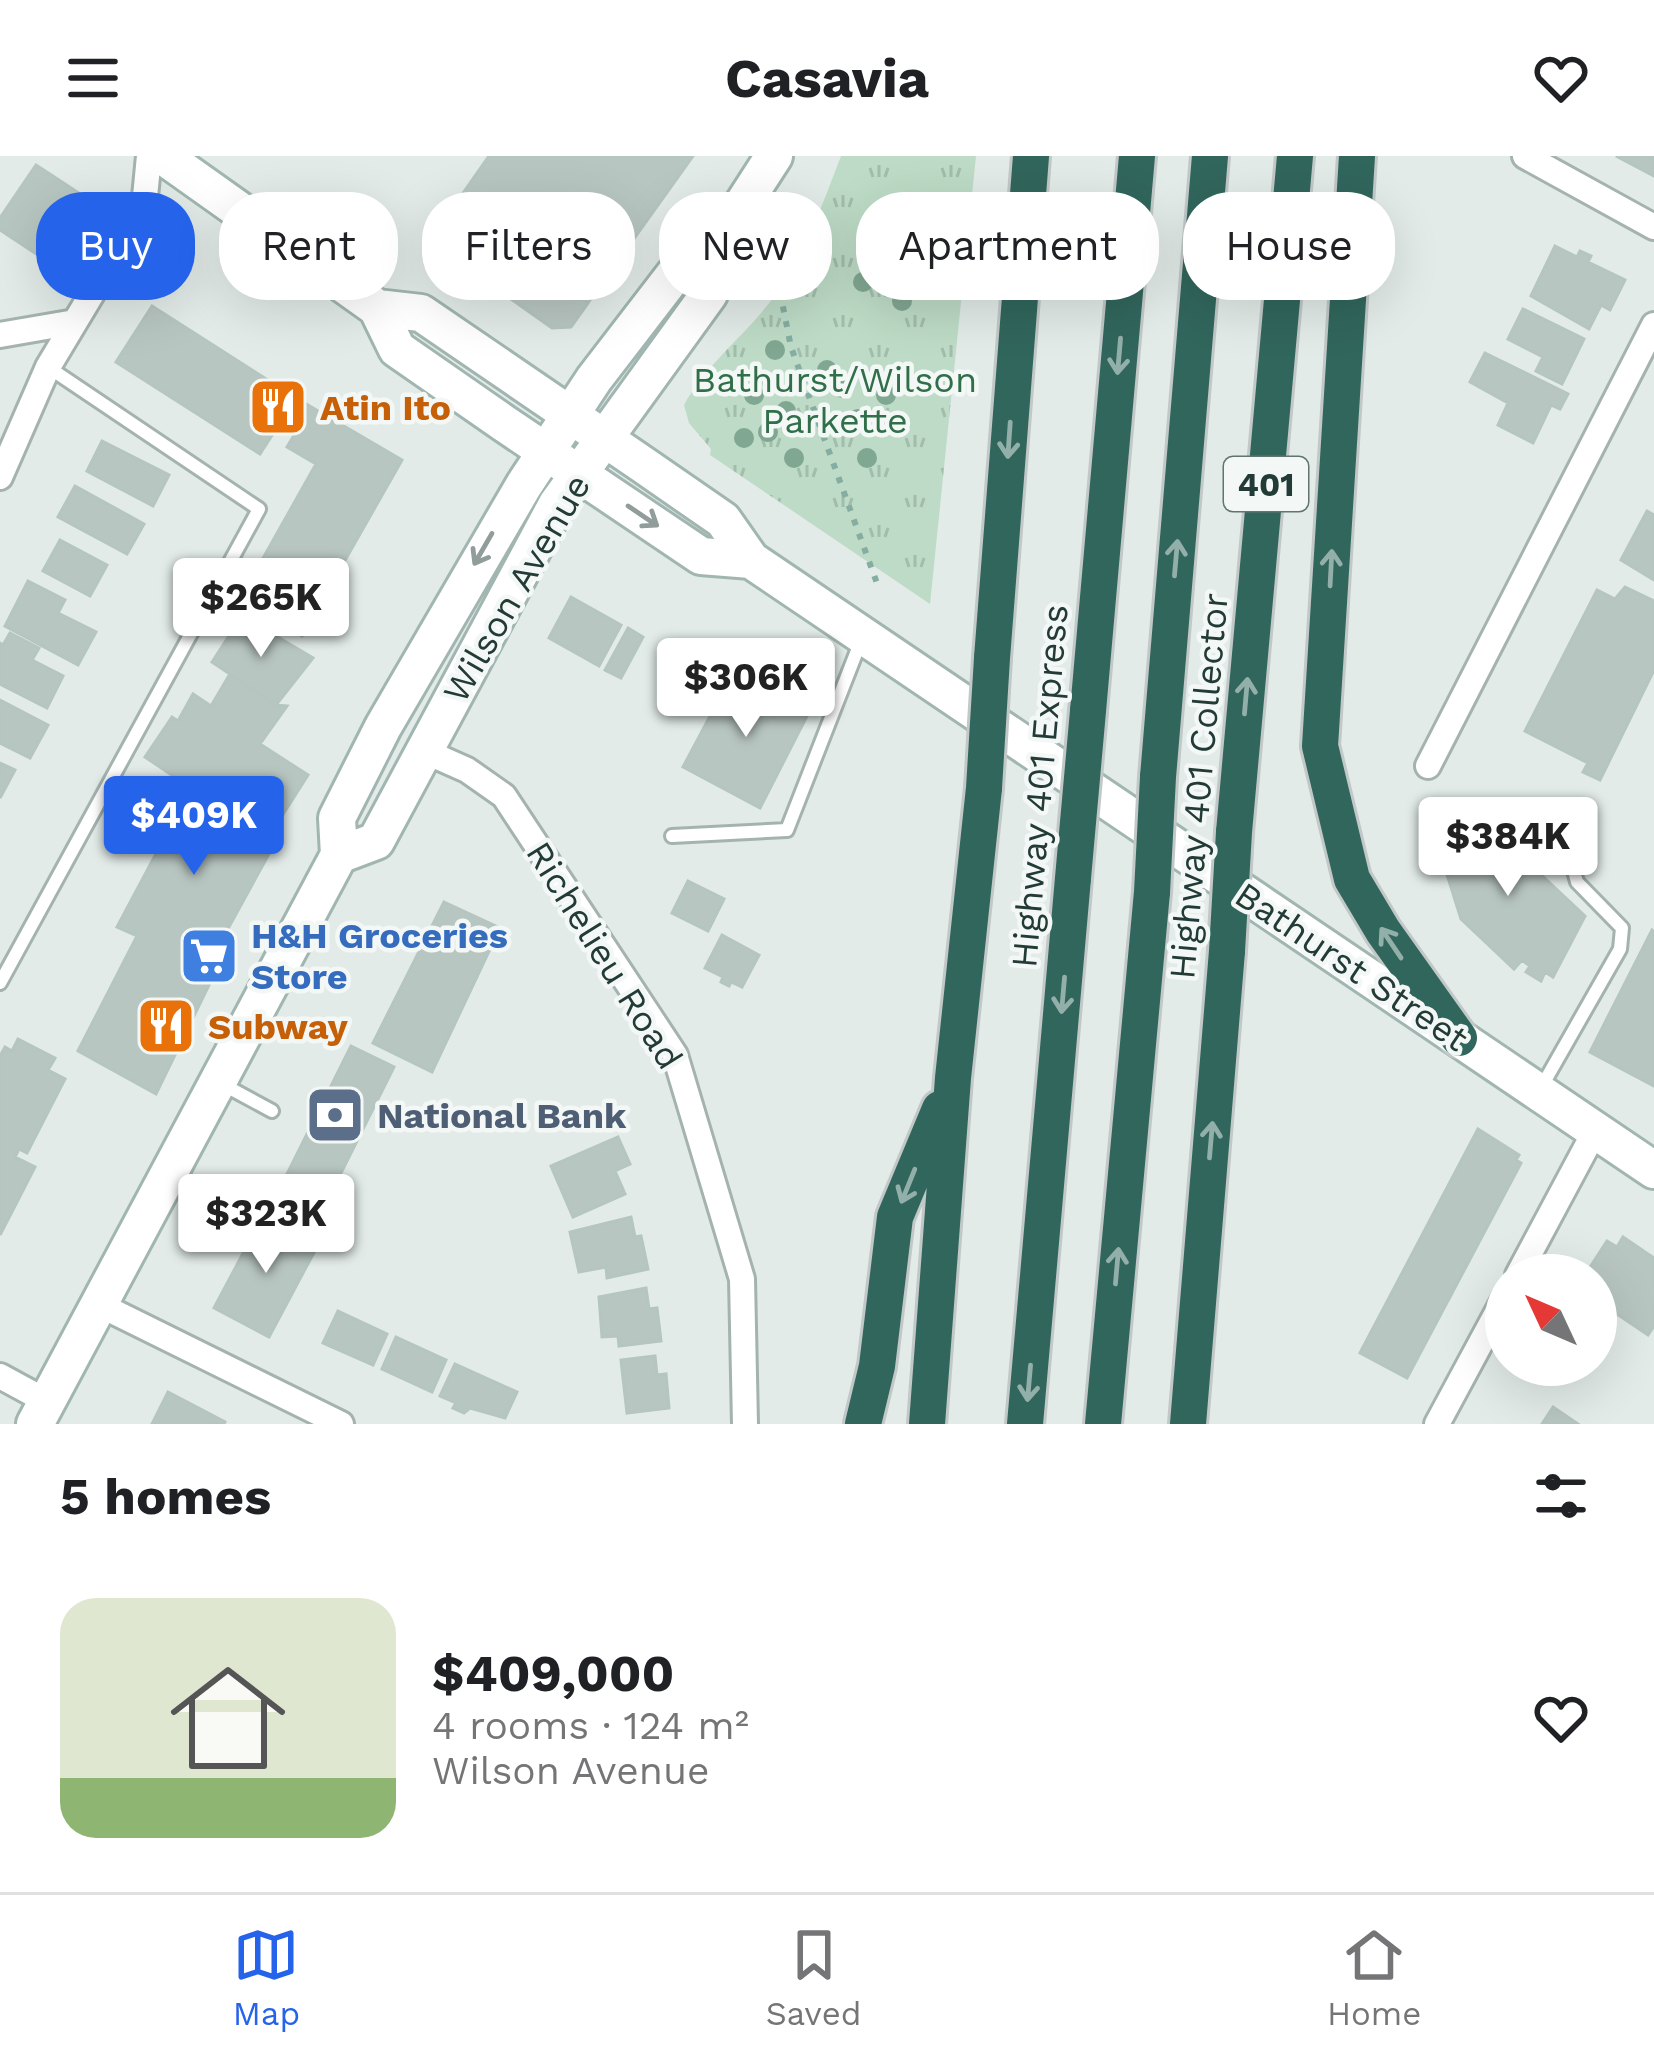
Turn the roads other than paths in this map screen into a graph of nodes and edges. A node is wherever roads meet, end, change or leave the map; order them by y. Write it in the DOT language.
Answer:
graph roads {
  1 [pos="149,156"];
  2 [pos="163,156"];
  3 [pos="774,156"];
  4 [pos="1030,156"];
  5 [pos="1137,156"];
  6 [pos="1210,156"];
  7 [pos="1295,156"];
  8 [pos="1357,156"];
  9 [pos="1525,156"];
  10 [pos="751,192"];
  11 [pos="1654,227"];
  12 [pos="659,294"];
  13 [pos="706,300"];
  14 [pos="377,308"];
  15 [pos="75,322"];
  16 [pos="1654,326"];
  17 [pos="0,335"];
  18 [pos="49,368"];
  19 [pos="572,416"];
  20 [pos="606,440"];
  21 [pos="546,451"];
  22 [pos="580,474"];
  23 [pos="0,477"];
  24 [pos="752,560"];
  25 [pos="862,637"];
  26 [pos="422,750"];
  27 [pos="1428,766"];
  28 [pos="672,836"];
  29 [pos="1588,842"];
  30 [pos="339,855"];
  31 [pos="0,983"];
  32 [pos="1459,1038"];
  33 [pos="953,1078"];
  34 [pos="218,1081"];
  35 [pos="1538,1092"];
  36 [pos="272,1111"];
  37 [pos="1595,1131"];
  38 [pos="1654,1170"];
  39 [pos="1528,1254"];
  40 [pos="98,1304"];
  41 [pos="1485,1335"];
  42 [pos="0,1376"];
  43 [pos="40,1413"];
  44 [pos="341,1424"];
  45 [pos="745,1424"];
  46 [pos="863,1424"];
  47 [pos="927,1424"];
  48 [pos="1025,1424"];
  49 [pos="1103,1424"];
  50 [pos="1188,1424"];
  51 [pos="1437,1424"];
  1 -- 15 [label="street"];
  2 -- 14 [label="main road, Bathurst Street"];
  3 -- 10 [label="main road, Wilson Avenue"];
  4 -- 33 [label="highway, one-way, bridge"];
  5 -- 48 [label="highway, Highway 401 Express, one-way, bridge"];
  49 -- 6 [label="highway, 401, one-way, bridge"];
  50 -- 7 [label="highway, Highway 401 Collector / 401, one-way, bridge"];
  32 -- 8 [label="highway, one-way"];
  9 -- 11 [label="street"];
  12 -- 19 [label="main road, Wilson Avenue"];
  13 -- 20 [label="main road, Wilson Avenue"];
  14 -- 19 [label="main road, Bathurst Street"];
  14 -- 21 [label="main road, Bathurst Street"];
  15 -- 17 [label="street"];
  15 -- 18 [label="street"];
  16 -- 27 [label="street"];
  18 -- 23 [label="street"];
  18 -- 31 [label="lane"];
  19 -- 20 [label="main road, Bathurst Street"];
  19 -- 21 [label="main road, Wilson Avenue"];
  20 -- 22 [label="main road, Wilson Avenue"];
  20 -- 24 [label="main road, Bathurst Street"];
  21 -- 22 [label="main road, Bathurst Street"];
  21 -- 30 [label="main road, Wilson Avenue, one-way"];
  22 -- 24 [label="main road, Bathurst Street, one-way"];
  22 -- 26 [label="main road, Wilson Avenue"];
  24 -- 25 [label="main road, Bathurst Street"];
  25 -- 28 [label="lane"];
  25 -- 32 [label="main road, Bathurst Street"];
  26 -- 30 [label="main road, Wilson Avenue"];
  26 -- 45 [label="street, Richelieu Road"];
  29 -- 35 [label="lane"];
  30 -- 34 [label="main road, Wilson Avenue"];
  32 -- 35 [label="main road, Bathurst Street"];
  33 -- 46 [label="highway, one-way"];
  33 -- 47 [label="highway"];
  34 -- 36 [label="lane"];
  34 -- 40 [label="main road, Wilson Avenue"];
  35 -- 37 [label="main road, Bathurst Street"];
  37 -- 38 [label="main road, Bathurst Street"];
  37 -- 39 [label="street"];
  40 -- 43 [label="main road, Wilson Avenue"];
  40 -- 44 [label="street"];
  41 -- 51 [label="street"];
  42 -- 43 [label="street"];
}
